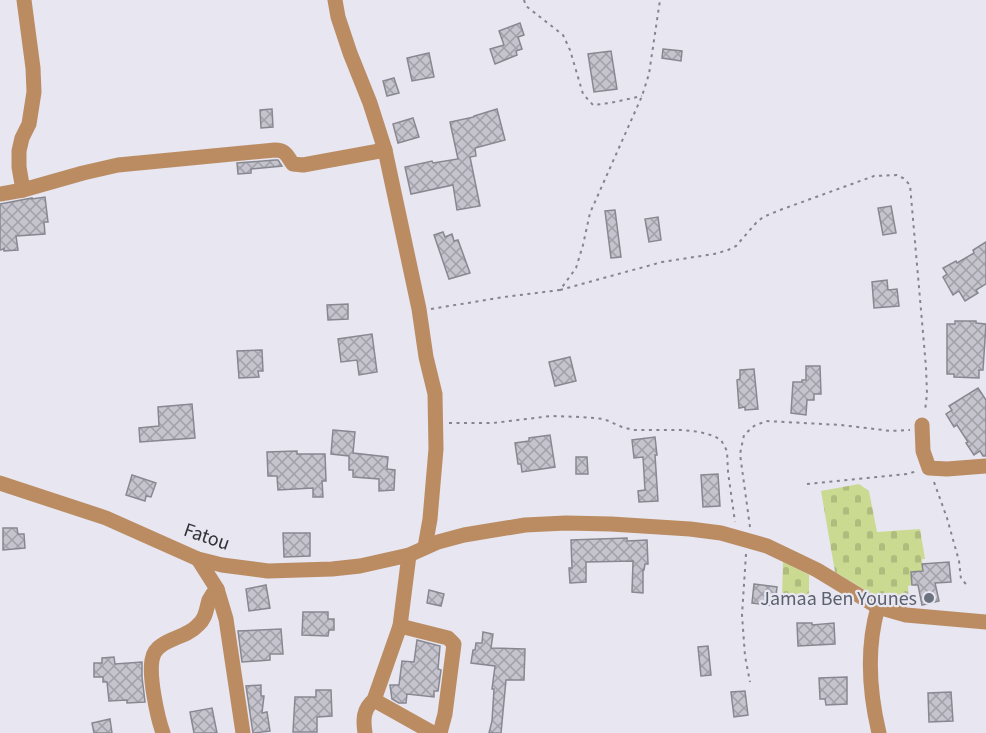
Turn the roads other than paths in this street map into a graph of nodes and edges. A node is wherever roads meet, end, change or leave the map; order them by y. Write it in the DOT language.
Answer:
graph roads {
  1 [pos="24,0"];
  2 [pos="335,0"];
  3 [pos="385,150"];
  4 [pos="23,190"];
  5 [pos="0,194"];
  6 [pos="922,425"];
  7 [pos="986,466"];
  8 [pos="0,483"];
  9 [pos="425,547"];
  10 [pos="409,555"];
  11 [pos="198,559"];
  12 [pos="217,589"];
  13 [pos="878,607"];
  14 [pos="986,622"];
  15 [pos="400,626"];
  16 [pos="374,700"];
  17 [pos="163,733"];
  18 [pos="243,733"];
  19 [pos="365,733"];
  20 [pos="433,733"];
  21 [pos="441,733"];
  22 [pos="879,733"];
  1 -- 4 [label="street"];
  2 -- 3 [label="street"];
  3 -- 4 [label="street"];
  3 -- 9 [label="street"];
  4 -- 5 [label="street"];
  6 -- 7 [label="street"];
  8 -- 11 [label="street, Fatou"];
  9 -- 10 [label="street, Fatou"];
  9 -- 13 [label="street, Fatou"];
  10 -- 11 [label="street, Fatou"];
  10 -- 15 [label="street"];
  11 -- 12 [label="street"];
  12 -- 17 [label="street"];
  12 -- 18 [label="street"];
  13 -- 14 [label="street, Fatou"];
  13 -- 22 [label="street"];
  15 -- 16 [label="street"];
  15 -- 21 [label="street"];
  16 -- 19 [label="street"];
  16 -- 20 [label="street"];
}
